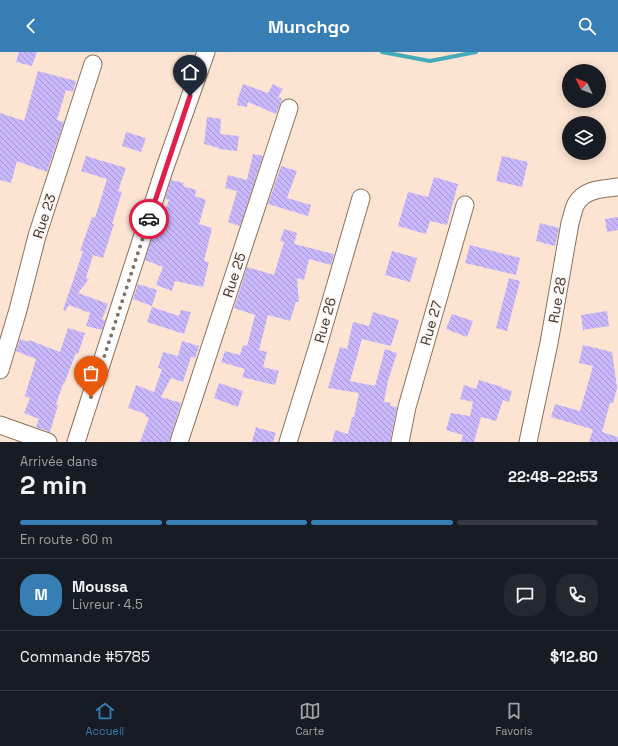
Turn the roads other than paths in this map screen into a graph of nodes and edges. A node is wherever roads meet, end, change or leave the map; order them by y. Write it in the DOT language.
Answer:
graph roads {
  1 [pos="206,52"];
  2 [pos="93,64"];
  3 [pos="289,108"];
  4 [pos="618,187"];
  5 [pos="361,198"];
  6 [pos="465,205"];
  7 [pos="0,370"];
  8 [pos="0,425"];
  9 [pos="48,442"];
  10 [pos="76,442"];
  11 [pos="179,442"];
  12 [pos="288,442"];
  13 [pos="400,442"];
  14 [pos="528,442"];
  1 -- 10 [label="street"];
  2 -- 7 [label="street, Rue 23"];
  3 -- 11 [label="street, Rue 25"];
  4 -- 14 [label="street, Rue 28"];
  5 -- 12 [label="street, Rue 26"];
  6 -- 13 [label="street, Rue 27"];
  8 -- 9 [label="street"];
}
